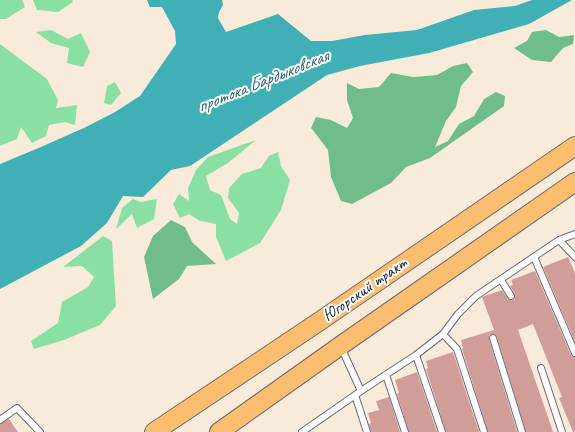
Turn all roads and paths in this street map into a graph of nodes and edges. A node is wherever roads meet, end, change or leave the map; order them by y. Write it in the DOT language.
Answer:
graph roads {
  1 [pos="575,146"];
  2 [pos="575,182"];
  3 [pos="575,234"];
  4 [pos="559,240"];
  5 [pos="534,257"];
  6 [pos="575,257"];
  7 [pos="501,280"];
  8 [pos="511,296"];
  9 [pos="443,334"];
  10 [pos="493,338"];
  11 [pos="340,346"];
  12 [pos="575,353"];
  13 [pos="416,355"];
  14 [pos="542,368"];
  15 [pos="386,375"];
  16 [pos="361,391"];
  17 [pos="355,395"];
  18 [pos="0,420"];
  19 [pos="40,432"];
  20 [pos="154,432"];
  21 [pos="219,432"];
  22 [pos="302,432"];
  23 [pos="367,432"];
  24 [pos="405,432"];
  25 [pos="442,432"];
  26 [pos="484,432"];
  27 [pos="522,432"];
  28 [pos="562,432"];
  1 -- 20 [label="main road, Югорский тракт"];
  2 -- 11 [label="main road, Югорский тракт"];
  3 -- 4 [label="lane"];
  4 -- 5 [label="lane"];
  4 -- 6 [label="lane"];
  5 -- 7 [label="lane"];
  5 -- 12 [label="lane"];
  7 -- 8 [label="lane"];
  7 -- 9 [label="lane"];
  9 -- 13 [label="lane"];
  9 -- 26 [label="lane"];
  10 -- 27 [label="lane"];
  11 -- 16 [label="lane"];
  11 -- 21 [label="main road, Югорский тракт"];
  13 -- 15 [label="lane"];
  13 -- 25 [label="lane"];
  14 -- 28 [label="lane"];
  15 -- 16 [label="lane"];
  15 -- 24 [label="lane"];
  16 -- 17 [label="lane"];
  17 -- 22 [label="lane"];
  17 -- 23 [label="lane"];
  18 -- 19 [label="lane"];
}
